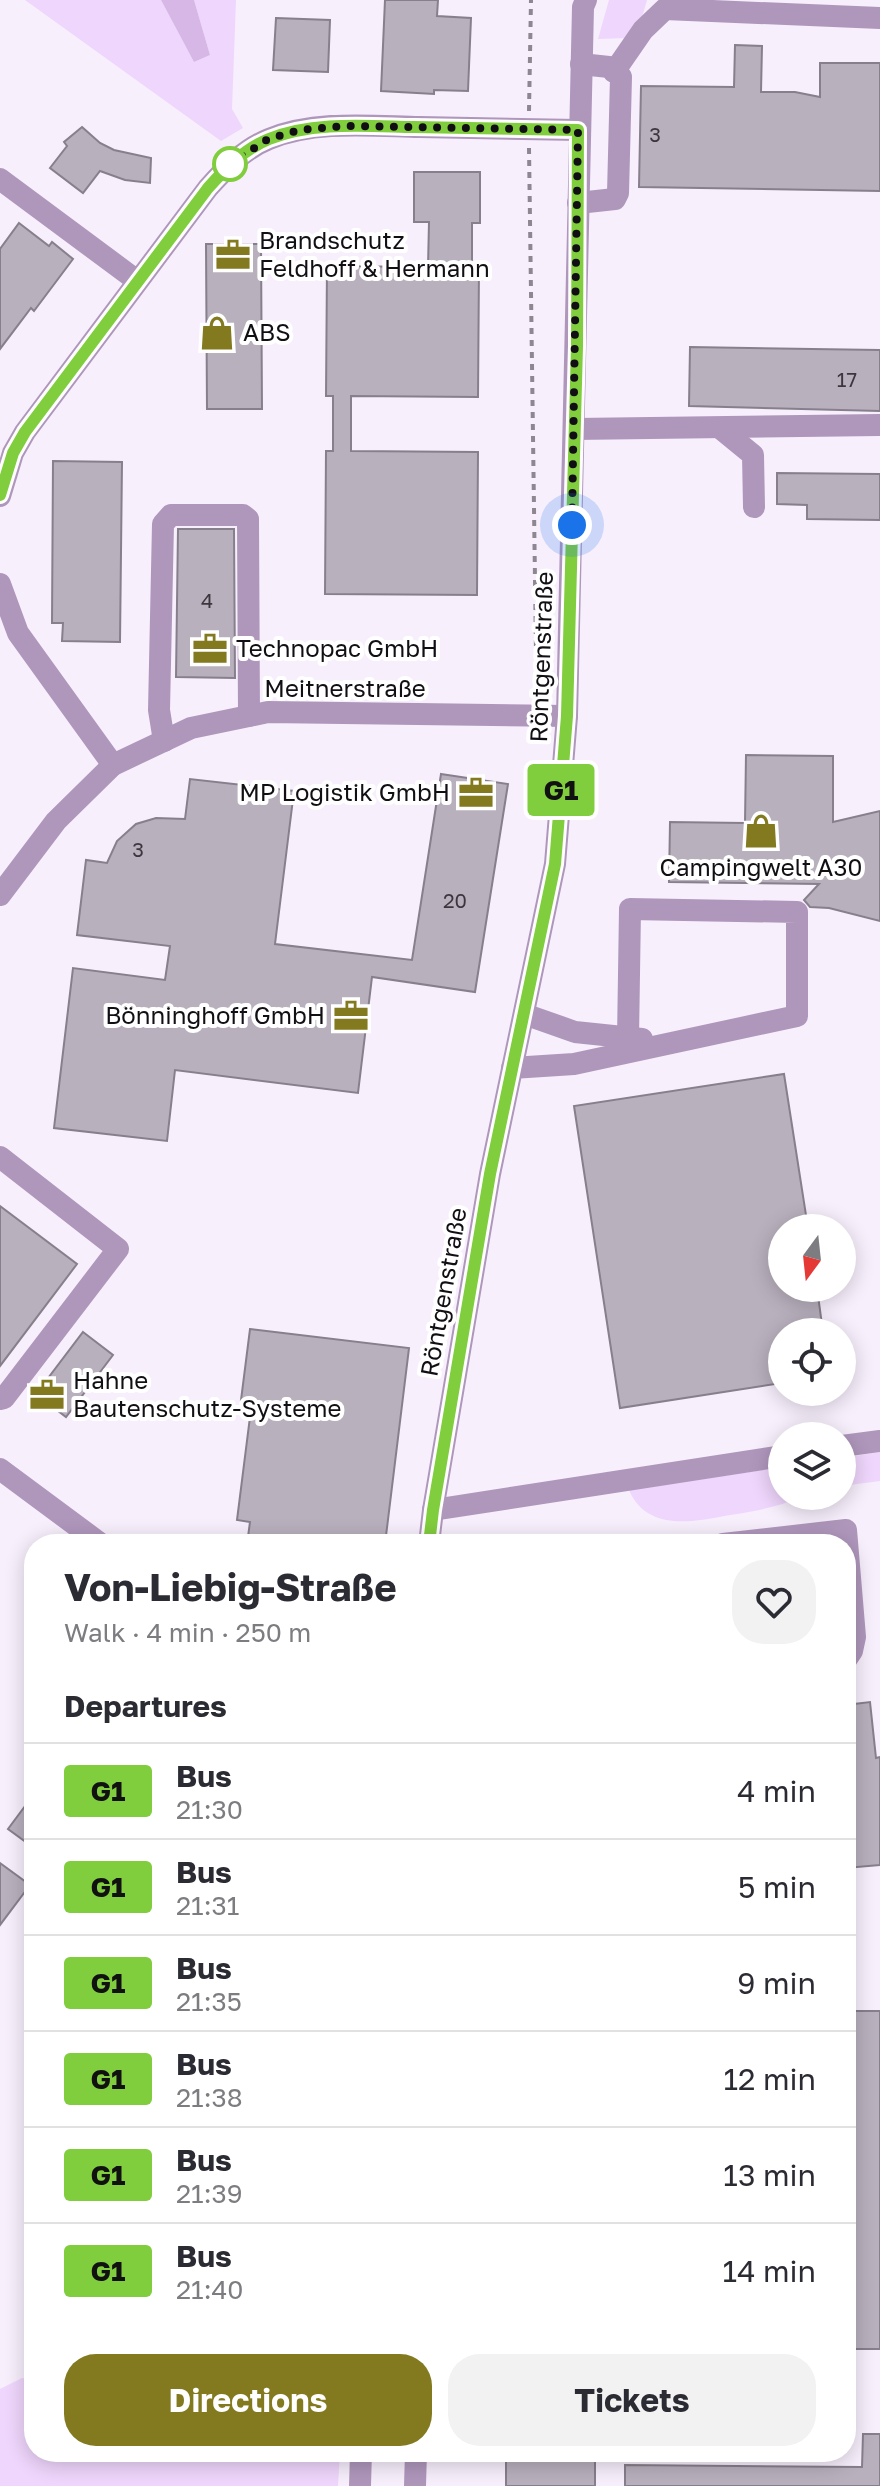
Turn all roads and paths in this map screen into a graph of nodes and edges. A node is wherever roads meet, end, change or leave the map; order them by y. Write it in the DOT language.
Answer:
graph roads {
  1 [pos="531,0"];
  2 [pos="586,0"];
  3 [pos="880,18"];
  4 [pos="581,64"];
  5 [pos="614,72"];
  6 [pos="528,129"];
  7 [pos="578,130"];
  8 [pos="0,179"];
  9 [pos="578,203"];
  10 [pos="136,280"];
  11 [pos="880,425"];
  12 [pos="720,428"];
  13 [pos="575,429"];
  14 [pos="0,496"];
  15 [pos="754,507"];
  16 [pos="0,584"];
  17 [pos="547,673"];
  18 [pos="249,716"];
  19 [pos="567,716"];
  20 [pos="164,741"];
  21 [pos="113,765"];
  22 [pos="0,895"];
  23 [pos="524,1014"];
  24 [pos="628,1039"];
  25 [pos="691,1040"];
  26 [pos="512,1068"];
  27 [pos="0,1157"];
  28 [pos="0,1399"];
  29 [pos="880,1441"];
  30 [pos="856,1444"];
  31 [pos="768,1458"];
  32 [pos="0,1469"];
  33 [pos="433,1510"];
  34 [pos="88,1534"];
  35 [pos="430,1534"];
  36 [pos="811,1534"];
  37 [pos="846,1534"];
  38 [pos="361,2462"];
  39 [pos="416,2462"];
  40 [pos="360,2486"];
  41 [pos="415,2486"];
  1 -- 6 [label="path"];
  2 -- 4 [label="street, Röntgenstraße"];
  3 -- 5 [label="street"];
  4 -- 5 [label="street"];
  4 -- 7 [label="street, Röntgenstraße"];
  5 -- 9 [label="street"];
  6 -- 7 [label="street"];
  6 -- 10 [label="street"];
  6 -- 17 [label="path"];
  7 -- 9 [label="street, Röntgenstraße"];
  8 -- 10 [label="street"];
  9 -- 13 [label="street, Röntgenstraße"];
  10 -- 14 [label="street"];
  11 -- 12 [label="street"];
  12 -- 13 [label="street"];
  12 -- 15 [label="street"];
  13 -- 19 [label="street, Röntgenstraße"];
  16 -- 21 [label="street"];
  18 -- 19 [label="street, Meitnerstraße"];
  18 -- 20 [label="street, Meitnerstraße"];
  18 -- 20 [label="street"];
  19 -- 23 [label="street, Röntgenstraße"];
  20 -- 21 [label="street, Meitnerstraße"];
  21 -- 22 [label="street, Meitnerstraße"];
  23 -- 24 [label="street"];
  23 -- 26 [label="street, Röntgenstraße"];
  24 -- 25 [label="street"];
  24 -- 25 [label="street"];
  25 -- 26 [label="street"];
  26 -- 33 [label="street, Röntgenstraße"];
  27 -- 28 [label="street"];
  29 -- 30 [label="street"];
  31 -- 33 [label="street"];
  32 -- 34 [label="street"];
  33 -- 35 [label="street, Röntgenstraße"];
  36 -- 37 [label="street"];
  38 -- 40 [label="street"];
  39 -- 41 [label="street"];
}
